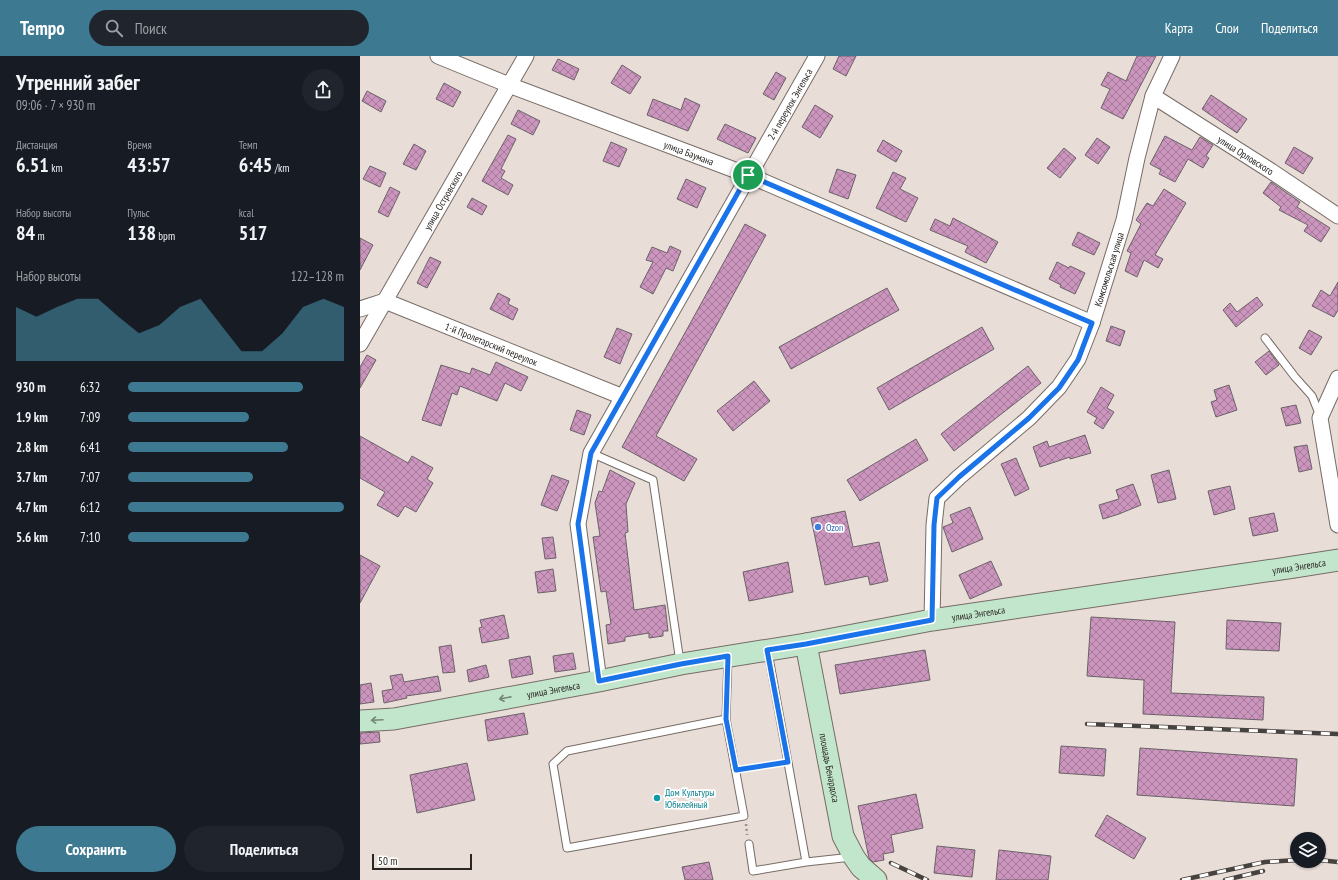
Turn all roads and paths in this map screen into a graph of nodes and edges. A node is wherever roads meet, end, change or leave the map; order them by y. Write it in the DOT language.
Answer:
graph roads {
  1 [pos="438,56"];
  2 [pos="526,56"];
  3 [pos="816,56"];
  4 [pos="1172,56"];
  5 [pos="509,85"];
  6 [pos="1153,96"];
  7 [pos="748,175"];
  8 [pos="1338,216"];
  9 [pos="386,301"];
  10 [pos="360,309"];
  11 [pos="1092,323"];
  12 [pos="1265,338"];
  13 [pos="360,344"];
  14 [pos="1338,378"];
  15 [pos="623,397"];
  16 [pos="1320,418"];
  17 [pos="591,453"];
  18 [pos="1338,525"];
  19 [pos="1338,560"];
  20 [pos="932,620"];
  21 [pos="806,644"];
  22 [pos="767,650"];
  23 [pos="728,656"];
  24 [pos="681,664"];
  25 [pos="599,681"];
  26 [pos="726,719"];
  27 [pos="360,721"];
  28 [pos="788,762"];
  29 [pos="736,770"];
  30 [pos="744,816"];
  31 [pos="749,844"];
  32 [pos="854,857"];
  33 [pos="806,862"];
  34 [pos="876,880"];
  1 -- 5 [label="street, улица Баумана"];
  2 -- 5 [label="street, улица Островского"];
  3 -- 7 [label="street, 2-й переулок Энгельса"];
  4 -- 6 [label="street, Комсомольская улица"];
  5 -- 7 [label="street, улица Баумана"];
  5 -- 9 [label="street, улица Островского"];
  6 -- 8 [label="street, улица Орловского"];
  6 -- 11 [label="street, Комсомольская улица"];
  7 -- 11 [label="street, улица Баумана"];
  7 -- 15 [label="street, 2-й переулок Энгельса"];
  9 -- 10 [label="street"];
  9 -- 13 [label="street, улица Островского"];
  9 -- 15 [label="street, 1-й Пролетарский переулок"];
  11 -- 20 [label="street, Комсомольская улица"];
  12 -- 16 [label="lane"];
  14 -- 16 [label="street"];
  15 -- 17 [label="street, 2-й переулок Энгельса"];
  16 -- 18 [label="street"];
  17 -- 24 [label="lane"];
  17 -- 25 [label="street, 2-й переулок Энгельса"];
  19 -- 20 [label="street, улица Энгельса"];
  20 -- 21 [label="street, улица Энгельса"];
  21 -- 22 [label="street, улица Энгельса"];
  21 -- 32 [label="street, площадь Бенардоса"];
  22 -- 23 [label="street, улица Энгельса"];
  22 -- 28 [label="lane"];
  23 -- 24 [label="street, улица Энгельса"];
  23 -- 26 [label="lane"];
  24 -- 25 [label="street, улица Энгельса"];
  25 -- 27 [label="street, улица Энгельса, one-way"];
  26 -- 29 [label="lane"];
  26 -- 30 [label="lane"];
  28 -- 29 [label="path"];
  28 -- 33 [label="lane"];
  29 -- 30 [label="lane"];
  30 -- 31 [label="path"];
  31 -- 33 [label="lane"];
  32 -- 33 [label="lane"];
  32 -- 34 [label="street, площадь Бенардоса"];
}
